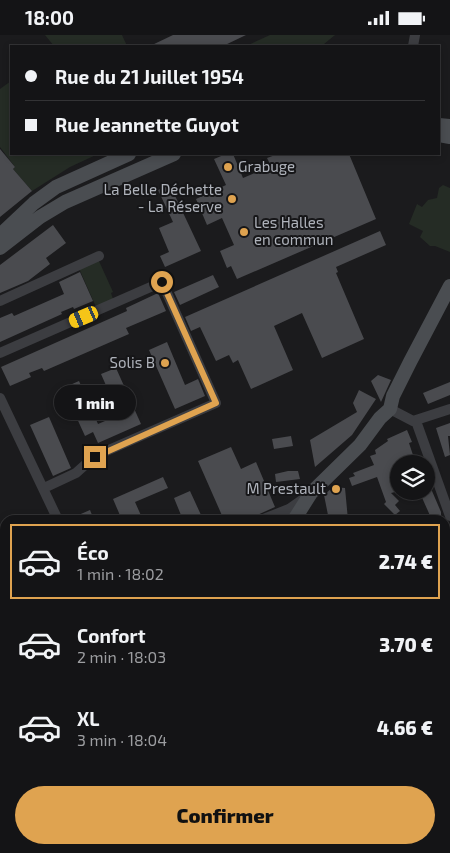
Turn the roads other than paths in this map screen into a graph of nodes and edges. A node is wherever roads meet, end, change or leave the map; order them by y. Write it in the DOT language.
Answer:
graph roads {
  1 [pos="127,155"];
  2 [pos="172,155"];
  3 [pos="0,235"];
  4 [pos="0,248"];
  5 [pos="99,256"];
  6 [pos="450,285"];
  7 [pos="0,301"];
  8 [pos="0,353"];
  9 [pos="0,398"];
  10 [pos="390,409"];
  11 [pos="450,409"];
  12 [pos="416,421"];
  13 [pos="44,488"];
  14 [pos="311,493"];
  15 [pos="56,515"];
  16 [pos="274,515"];
  17 [pos="297,515"];
  18 [pos="450,515"];
  1 -- 3 [label="main road"];
  2 -- 4 [label="main road"];
  5 -- 7 [label="street"];
  6 -- 10 [label="main road"];
  8 -- 13 [label="street"];
  9 -- 13 [label="street"];
  10 -- 12 [label="street"];
  10 -- 14 [label="main road"];
  11 -- 12 [label="street"];
  12 -- 18 [label="street"];
  13 -- 15 [label="street"];
  14 -- 16 [label="street"];
  14 -- 17 [label="main road"];
}
